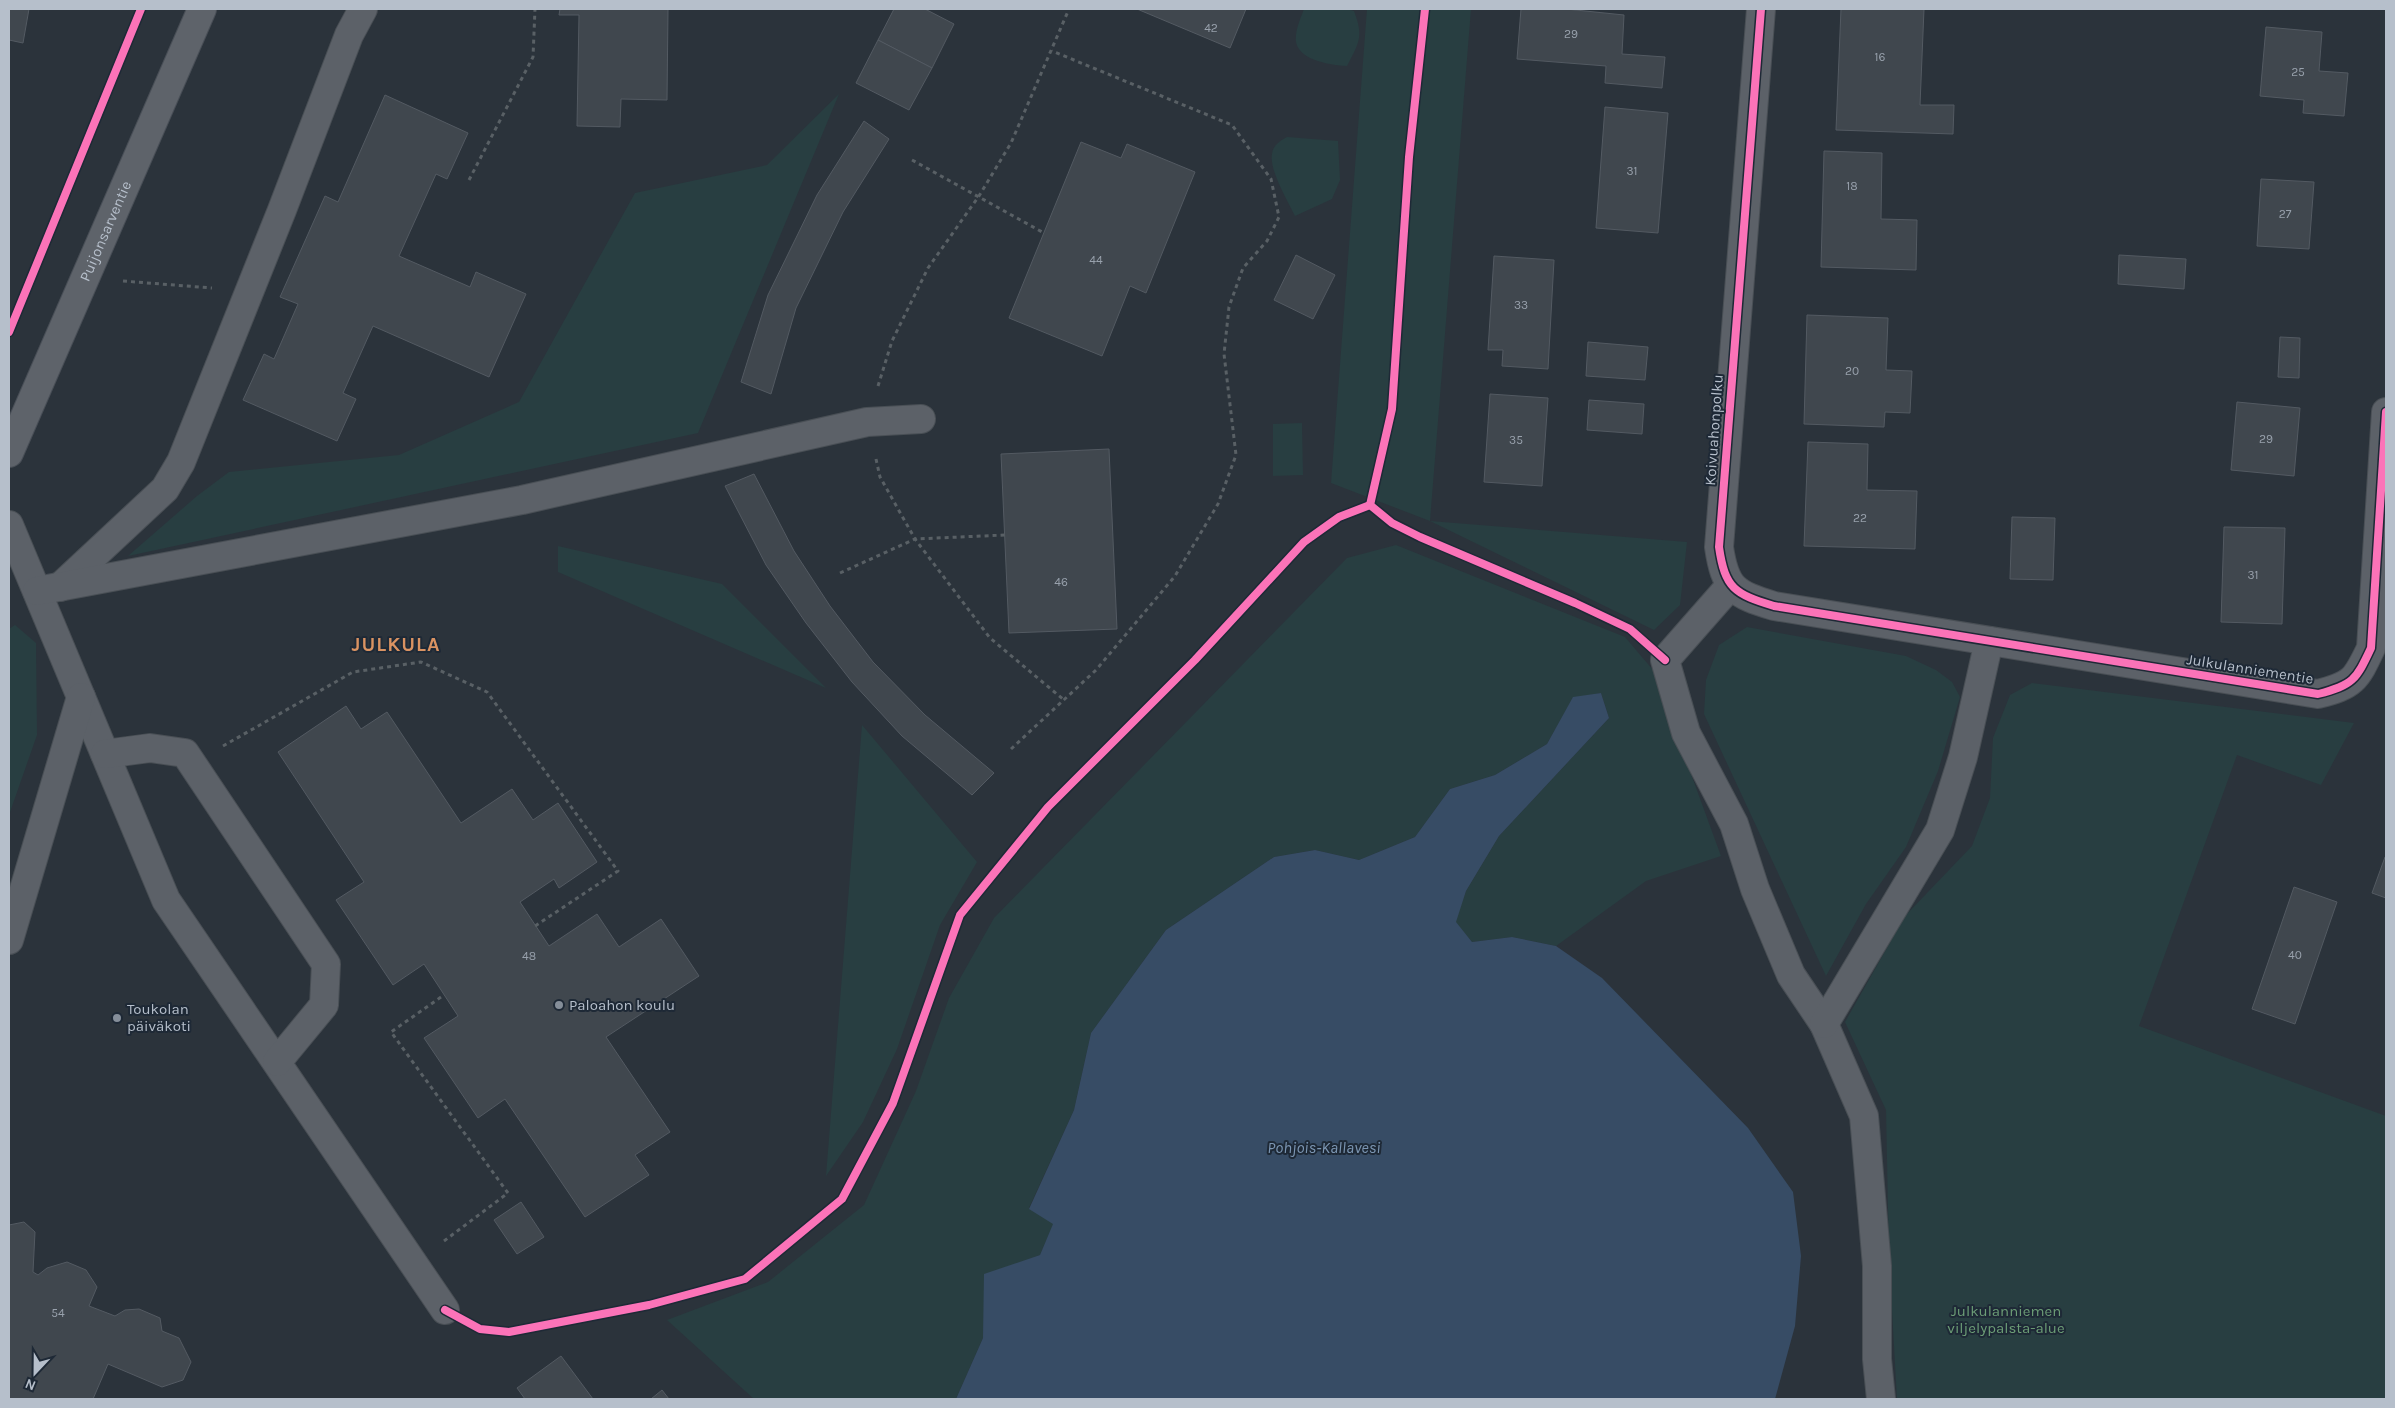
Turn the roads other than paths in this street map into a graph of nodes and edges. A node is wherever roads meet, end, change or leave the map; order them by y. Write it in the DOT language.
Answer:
graph roads {
  1 [pos="202,9"];
  2 [pos="363,9"];
  3 [pos="1760,9"];
  4 [pos="2386,412"];
  5 [pos="921,418"];
  6 [pos="9,453"];
  7 [pos="9,526"];
  8 [pos="1730,586"];
  9 [pos="48,589"];
  10 [pos="1989,641"];
  11 [pos="81,697"];
  12 [pos="105,754"];
  13 [pos="9,940"];
  14 [pos="1824,1024"];
  15 [pos="277,1062"];
  16 [pos="445,1310"];
  17 [pos="1881,1399"];
  1 -- 6 [label="main road, Puijonsarventie"];
  2 -- 9 [label="street"];
  3 -- 8 [label="street, Koivuahonpolku"];
  4 -- 10 [label="street, Julkulanniementie"];
  5 -- 9 [label="street"];
  7 -- 9 [label="street"];
  8 -- 10 [label="street"];
  8 -- 14 [label="street"];
  9 -- 11 [label="street"];
  10 -- 14 [label="street"];
  11 -- 12 [label="street"];
  11 -- 13 [label="street"];
  12 -- 15 [label="street"];
  12 -- 15 [label="street"];
  14 -- 17 [label="street"];
  15 -- 16 [label="street"];
}
